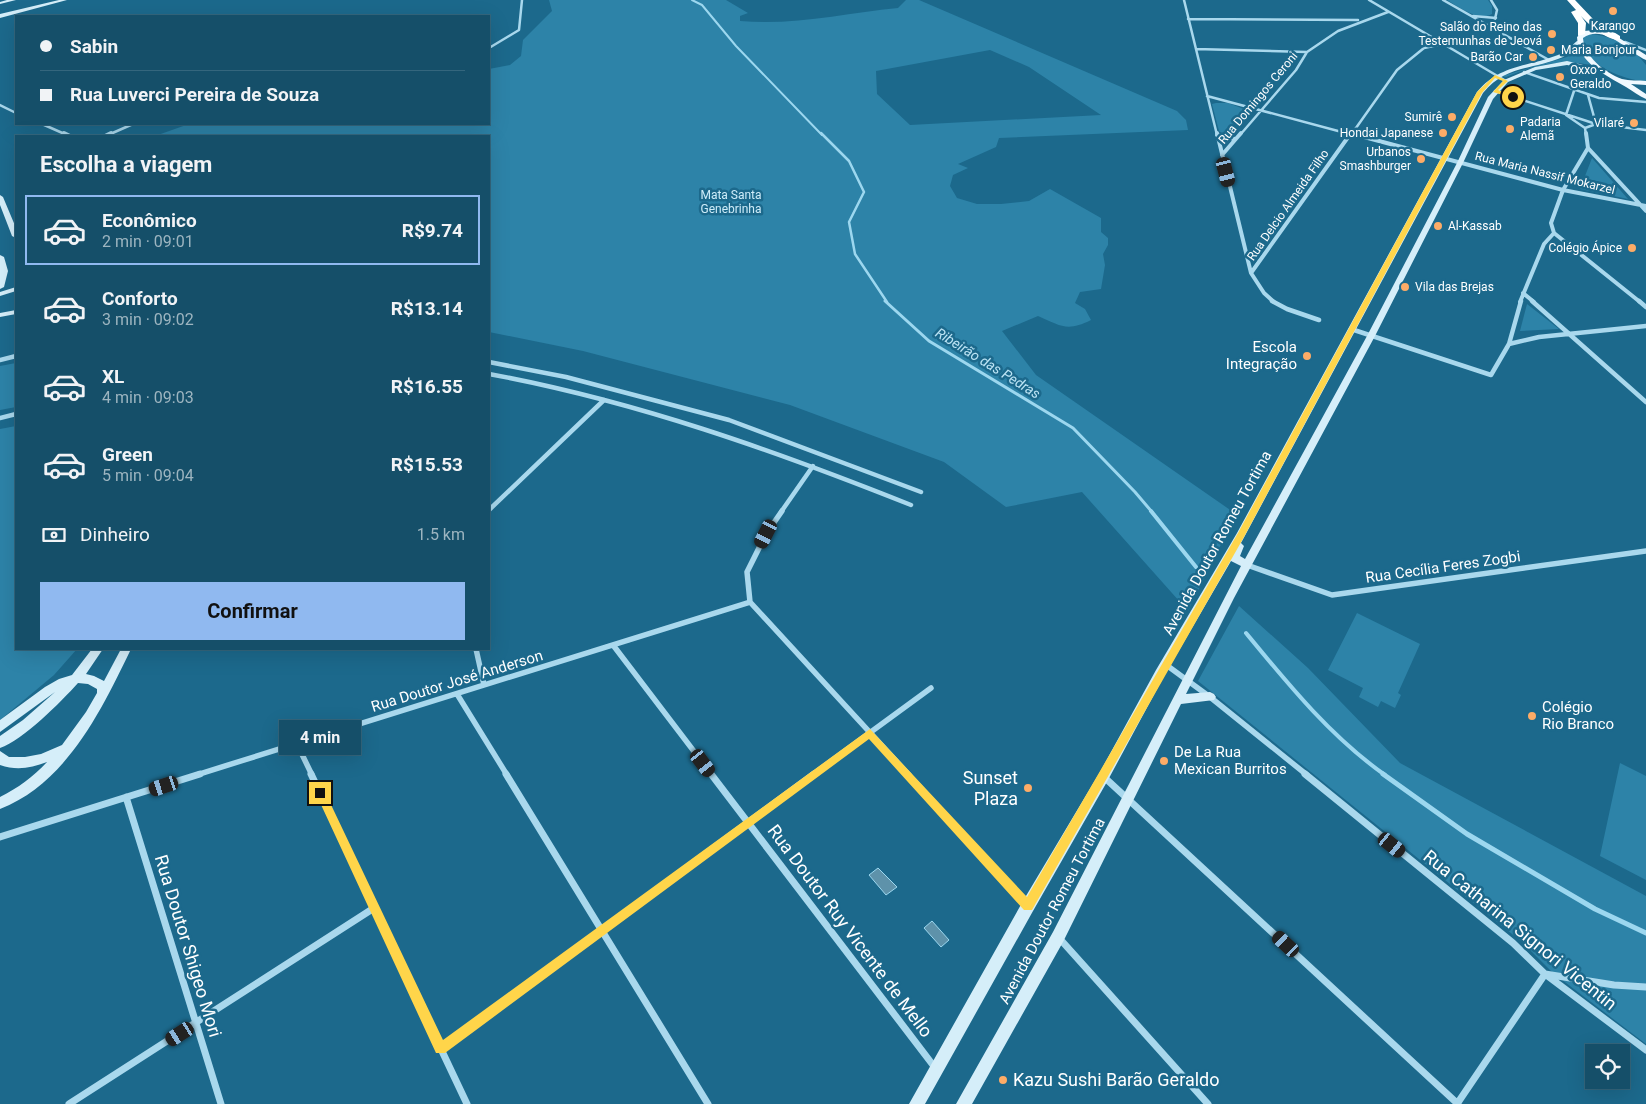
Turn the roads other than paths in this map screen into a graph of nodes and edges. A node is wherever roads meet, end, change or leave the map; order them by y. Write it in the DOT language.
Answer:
graph roads {
  1 [pos="14,0"];
  2 [pos="65,0"];
  3 [pos="522,0"];
  4 [pos="1184,0"];
  5 [pos="1369,0"];
  6 [pos="1443,0"];
  7 [pos="1491,0"];
  8 [pos="1564,0"];
  9 [pos="1571,0"];
  10 [pos="0,4"];
  11 [pos="1388,12"];
  12 [pos="1468,15"];
  13 [pos="0,16"];
  14 [pos="1496,18"];
  15 [pos="1188,19"];
  16 [pos="1361,20"];
  17 [pos="1493,28"];
  18 [pos="1580,38"];
  19 [pos="1621,40"];
  20 [pos="1443,44"];
  21 [pos="490,48"];
  22 [pos="1196,49"];
  23 [pos="1646,50"];
  24 [pos="1307,52"];
  25 [pos="1646,58"];
  26 [pos="1549,60"];
  27 [pos="1605,71"];
  28 [pos="1524,72"];
  29 [pos="1495,76"];
  30 [pos="1621,79"];
  31 [pos="1506,81"];
  32 [pos="1646,83"];
  33 [pos="1495,91"];
  34 [pos="1574,91"];
  35 [pos="1588,95"];
  36 [pos="1207,96"];
  37 [pos="1646,97"];
  38 [pos="1646,102"];
  39 [pos="0,105"];
  40 [pos="1261,110"];
  41 [pos="15,112"];
  42 [pos="1566,115"];
  43 [pos="1596,124"];
  44 [pos="44,125"];
  45 [pos="131,125"];
  46 [pos="1585,128"];
  47 [pos="1646,130"];
  48 [pos="1350,134"];
  49 [pos="68,135"];
  50 [pos="106,135"];
  51 [pos="1217,135"];
  52 [pos="1236,139"];
  53 [pos="1588,148"];
  54 [pos="1222,155"];
  55 [pos="1443,158"];
  56 [pos="1460,163"];
  57 [pos="1563,190"];
  58 [pos="0,197"];
  59 [pos="1641,205"];
  60 [pos="1646,206"];
  61 [pos="1646,211"];
  62 [pos="1554,232"];
  63 [pos="15,234"];
  64 [pos="0,257"];
  65 [pos="1251,273"];
  66 [pos="0,287"];
  67 [pos="15,289"];
  68 [pos="1523,293"];
  69 [pos="0,294"];
  70 [pos="1646,307"];
  71 [pos="15,312"];
  72 [pos="0,316"];
  73 [pos="15,317"];
  74 [pos="1319,320"];
  75 [pos="1644,326"];
  76 [pos="1350,329"];
  77 [pos="1646,330"];
  78 [pos="1570,333"];
  79 [pos="1371,336"];
  80 [pos="1509,344"];
  81 [pos="15,356"];
  82 [pos="0,360"];
  83 [pos="490,362"];
  84 [pos="490,374"];
  85 [pos="604,400"];
  86 [pos="1646,402"];
  87 [pos="15,414"];
  88 [pos="0,418"];
  89 [pos="813,466"];
  90 [pos="921,492"];
  91 [pos="911,505"];
  92 [pos="490,509"];
  93 [pos="1241,535"];
  94 [pos="1646,551"];
  95 [pos="1247,565"];
  96 [pos="750,602"];
  97 [pos="613,645"];
  98 [pos="97,650"];
  99 [pos="126,650"];
  100 [pos="476,650"];
  101 [pos="1165,664"];
  102 [pos="75,679"];
  103 [pos="1188,682"];
  104 [pos="484,685"];
  105 [pos="931,688"];
  106 [pos="457,694"];
  107 [pos="103,696"];
  108 [pos="1210,697"];
  109 [pos="1179,699"];
  110 [pos="0,727"];
  111 [pos="870,733"];
  112 [pos="297,744"];
  113 [pos="1,745"];
  114 [pos="65,750"];
  115 [pos="0,756"];
  116 [pos="1104,776"];
  117 [pos="126,798"];
  118 [pos="1128,798"];
  119 [pos="0,803"];
  120 [pos="748,822"];
  121 [pos="0,837"];
  122 [pos="1028,906"];
  123 [pos="374,908"];
  124 [pos="602,930"];
  125 [pos="1058,937"];
  126 [pos="1545,974"];
  127 [pos="1646,987"];
  128 [pos="196,1023"];
  129 [pos="440,1049"];
  130 [pos="1646,1050"];
  131 [pos="936,1069"];
  132 [pos="966,1103"];
  133 [pos="69,1104"];
  134 [pos="221,1104"];
  135 [pos="467,1104"];
  136 [pos="708,1104"];
  137 [pos="917,1104"];
  138 [pos="1208,1104"];
  139 [pos="1457,1104"];
  1 -- 10 [label="main road"];
  2 -- 13 [label="main road"];
  3 -- 21 [label="street"];
  4 -- 15 [label="street"];
  5 -- 11 [label="street"];
  6 -- 12 [label="street"];
  7 -- 14 [label="street"];
  8 -- 18 [label="highway"];
  9 -- 19 [label="highway"];
  11 -- 16 [label="street, Rua Domingos Ceroni"];
  11 -- 20 [label="street"];
  12 -- 14 [label="street"];
  12 -- 17 [label="street"];
  14 -- 17 [label="street"];
  15 -- 16 [label="street"];
  15 -- 22 [label="street"];
  16 -- 24 [label="street, Rua Domingos Ceroni"];
  17 -- 26 [label="street"];
  18 -- 19 [label="main road"];
  18 -- 26 [label="main road, Avenida Doutor Romeu Tortima"];
  18 -- 27 [label="main road"];
  19 -- 23 [label="street"];
  19 -- 25 [label="main road"];
  20 -- 29 [label="street"];
  20 -- 48 [label="street, Rua Delcio Almeida Filho"];
  22 -- 24 [label="street"];
  22 -- 36 [label="street"];
  24 -- 40 [label="street, Rua Domingos Ceroni"];
  26 -- 29 [label="main road, Avenida Doutor Romeu Tortima"];
  27 -- 28 [label="main road, Avenida Doutor Romeu Tortima"];
  27 -- 30 [label="main road"];
  28 -- 31 [label="main road, Avenida Doutor Romeu Tortima"];
  28 -- 34 [label="street"];
  29 -- 31 [label="street"];
  29 -- 55 [label="main road, Avenida Doutor Romeu Tortima"];
  30 -- 32 [label="main road"];
  30 -- 37 [label="main road"];
  31 -- 33 [label="main road, Avenida Doutor Romeu Tortima"];
  33 -- 42 [label="street"];
  33 -- 56 [label="main road, Avenida Doutor Romeu Tortima"];
  34 -- 35 [label="street"];
  34 -- 42 [label="street"];
  35 -- 38 [label="street"];
  35 -- 43 [label="street"];
  36 -- 40 [label="street, Rua Maria Nassif Mokarzel"];
  36 -- 51 [label="street"];
  39 -- 41 [label="street"];
  40 -- 48 [label="street, Rua Maria Nassif Mokarzel"];
  40 -- 52 [label="street, Rua Domingos Ceroni"];
  42 -- 43 [label="street"];
  42 -- 46 [label="street"];
  43 -- 46 [label="street"];
  43 -- 47 [label="street"];
  44 -- 49 [label="street"];
  45 -- 50 [label="street"];
  46 -- 53 [label="street"];
  48 -- 55 [label="street, Rua Maria Nassif Mokarzel"];
  48 -- 65 [label="street, Rua Delcio Almeida Filho"];
  51 -- 52 [label="street"];
  51 -- 54 [label="street"];
  52 -- 54 [label="street, Rua Domingos Ceroni"];
  53 -- 57 [label="street"];
  53 -- 59 [label="street"];
  54 -- 65 [label="street"];
  55 -- 56 [label="street, Rua Maria Nassif Mokarzel"];
  55 -- 76 [label="main road, Avenida Doutor Romeu Tortima"];
  56 -- 57 [label="street, Rua Maria Nassif Mokarzel"];
  56 -- 79 [label="main road, Avenida Doutor Romeu Tortima"];
  57 -- 59 [label="street, Rua Maria Nassif Mokarzel"];
  57 -- 62 [label="street"];
  58 -- 63 [label="main road"];
  59 -- 60 [label="street, Rua Maria Nassif Mokarzel"];
  59 -- 61 [label="street"];
  62 -- 68 [label="street"];
  62 -- 70 [label="street"];
  64 -- 66 [label="main road"];
  65 -- 74 [label="street"];
  67 -- 69 [label="main road"];
  68 -- 78 [label="street"];
  68 -- 80 [label="street"];
  71 -- 72 [label="main road"];
  72 -- 73 [label="main road"];
  75 -- 77 [label="street"];
  75 -- 78 [label="street"];
  76 -- 79 [label="street"];
  76 -- 93 [label="main road, Avenida Doutor Romeu Tortima"];
  78 -- 80 [label="street"];
  78 -- 86 [label="street"];
  79 -- 80 [label="street"];
  79 -- 95 [label="main road, Avenida Doutor Romeu Tortima"];
  81 -- 82 [label="street"];
  83 -- 90 [label="street"];
  84 -- 85 [label="street"];
  85 -- 89 [label="street"];
  85 -- 92 [label="street"];
  87 -- 88 [label="street"];
  89 -- 91 [label="street"];
  89 -- 96 [label="street"];
  93 -- 95 [label="main road"];
  93 -- 101 [label="main road, Avenida Doutor Romeu Tortima"];
  94 -- 95 [label="street, Rua Cecília Feres Zogbi"];
  95 -- 103 [label="main road, Avenida Doutor Romeu Tortima"];
  96 -- 97 [label="street, Rua Doutor José Anderson"];
  96 -- 111 [label="street"];
  97 -- 104 [label="street, Rua Doutor José Anderson"];
  97 -- 120 [label="street, Rua Doutor Ruy Vicente de Mello"];
  98 -- 102 [label="main road"];
  99 -- 107 [label="main road"];
  100 -- 104 [label="street"];
  101 -- 103 [label="street, Rua Catharina Signori Vicentin"];
  101 -- 116 [label="main road, Avenida Doutor Romeu Tortima"];
  102 -- 107 [label="main road"];
  102 -- 110 [label="main road"];
  102 -- 113 [label="main road"];
  103 -- 108 [label="street, Rua Catharina Signori Vicentin"];
  103 -- 109 [label="main road, Avenida Doutor Romeu Tortima"];
  104 -- 106 [label="street, Rua Doutor José Anderson"];
  105 -- 111 [label="street"];
  106 -- 112 [label="street, Rua Doutor José Anderson"];
  106 -- 124 [label="street"];
  107 -- 114 [label="main road"];
  108 -- 109 [label="main road"];
  108 -- 126 [label="street, Rua Catharina Signori Vicentin"];
  109 -- 118 [label="main road, Avenida Doutor Romeu Tortima"];
  111 -- 120 [label="street"];
  111 -- 122 [label="street"];
  112 -- 117 [label="street, Rua Doutor José Anderson"];
  112 -- 123 [label="street"];
  114 -- 115 [label="main road"];
  114 -- 119 [label="main road"];
  116 -- 118 [label="street"];
  116 -- 122 [label="main road, Avenida Doutor Romeu Tortima"];
  117 -- 121 [label="street, Rua Doutor José Anderson"];
  117 -- 128 [label="street, Rua Doutor Shigeo Mori"];
  118 -- 125 [label="main road, Avenida Doutor Romeu Tortima"];
  118 -- 139 [label="street"];
  120 -- 124 [label="street"];
  120 -- 131 [label="street, Rua Doutor Ruy Vicente de Mello"];
  122 -- 131 [label="main road, Avenida Doutor Romeu Tortima"];
  123 -- 128 [label="street"];
  123 -- 129 [label="street"];
  124 -- 129 [label="street"];
  124 -- 136 [label="street"];
  125 -- 132 [label="main road, Avenida Doutor Romeu Tortima"];
  125 -- 138 [label="street"];
  126 -- 127 [label="street"];
  126 -- 130 [label="street, Rua Catharina Signori Vicentin"];
  126 -- 139 [label="street"];
  128 -- 133 [label="street"];
  128 -- 134 [label="street, Rua Doutor Shigeo Mori"];
  129 -- 135 [label="street"];
  131 -- 137 [label="main road, Avenida Doutor Romeu Tortima"];
}
